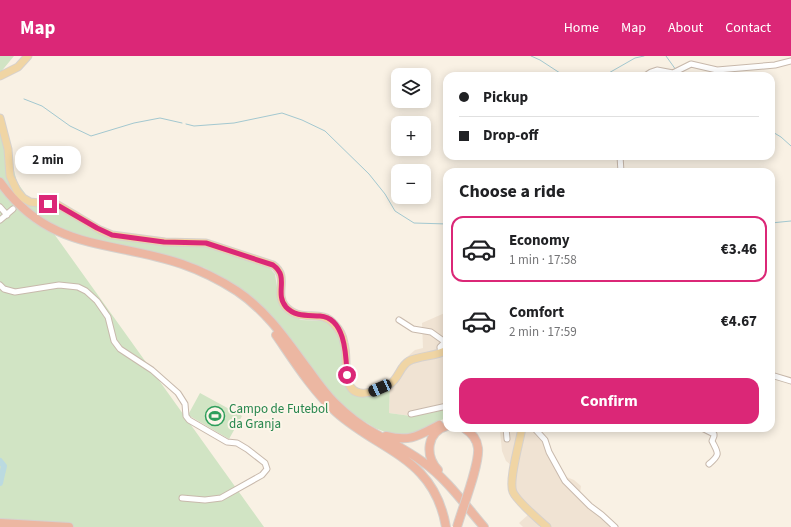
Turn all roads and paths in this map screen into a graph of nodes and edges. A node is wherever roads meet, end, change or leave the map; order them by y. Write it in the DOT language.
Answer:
graph roads {
  1 [pos="28,56"];
  2 [pos="791,61"];
  3 [pos="652,72"];
  4 [pos="666,72"];
  5 [pos="674,72"];
  6 [pos="0,76"];
  7 [pos="0,118"];
  8 [pos="0,182"];
  9 [pos="0,188"];
  10 [pos="0,207"];
  11 [pos="13,208"];
  12 [pos="6,215"];
  13 [pos="0,220"];
  14 [pos="0,285"];
  15 [pos="399,320"];
  16 [pos="275,333"];
  17 [pos="443,341"];
  18 [pos="443,352"];
  19 [pos="775,376"];
  20 [pos="791,381"];
  21 [pos="443,407"];
  22 [pos="411,414"];
  23 [pos="360,423"];
  24 [pos="443,424"];
  25 [pos="443,428"];
  26 [pos="469,432"];
  27 [pos="475,432"];
  28 [pos="506,432"];
  29 [pos="521,432"];
  30 [pos="537,432"];
  31 [pos="710,432"];
  32 [pos="507,439"];
  33 [pos="709,464"];
  34 [pos="182,498"];
  35 [pos="0,523"];
  36 [pos="69,527"];
  37 [pos="446,527"];
  38 [pos="457,527"];
  39 [pos="461,527"];
  40 [pos="480,527"];
  41 [pos="484,527"];
  42 [pos="547,527"];
  43 [pos="615,527"];
  1 -- 6 [label="main road"];
  2 -- 5 [label="street"];
  3 -- 4 [label="street"];
  7 -- 18 [label="main road"];
  8 -- 23 [label="highway"];
  9 -- 16 [label="highway"];
  10 -- 12 [label="street"];
  11 -- 12 [label="street"];
  12 -- 13 [label="street"];
  14 -- 34 [label="street"];
  15 -- 17 [label="street"];
  16 -- 37 [label="highway"];
  16 -- 40 [label="highway"];
  19 -- 20 [label="street"];
  21 -- 22 [label="street"];
  23 -- 24 [label="highway"];
  23 -- 41 [label="highway"];
  25 -- 41 [label="highway"];
  26 -- 38 [label="highway, bridge"];
  27 -- 39 [label="highway, bridge"];
  28 -- 32 [label="street"];
  29 -- 42 [label="main road"];
  30 -- 43 [label="street"];
  31 -- 33 [label="street"];
  35 -- 36 [label="highway"];
}
